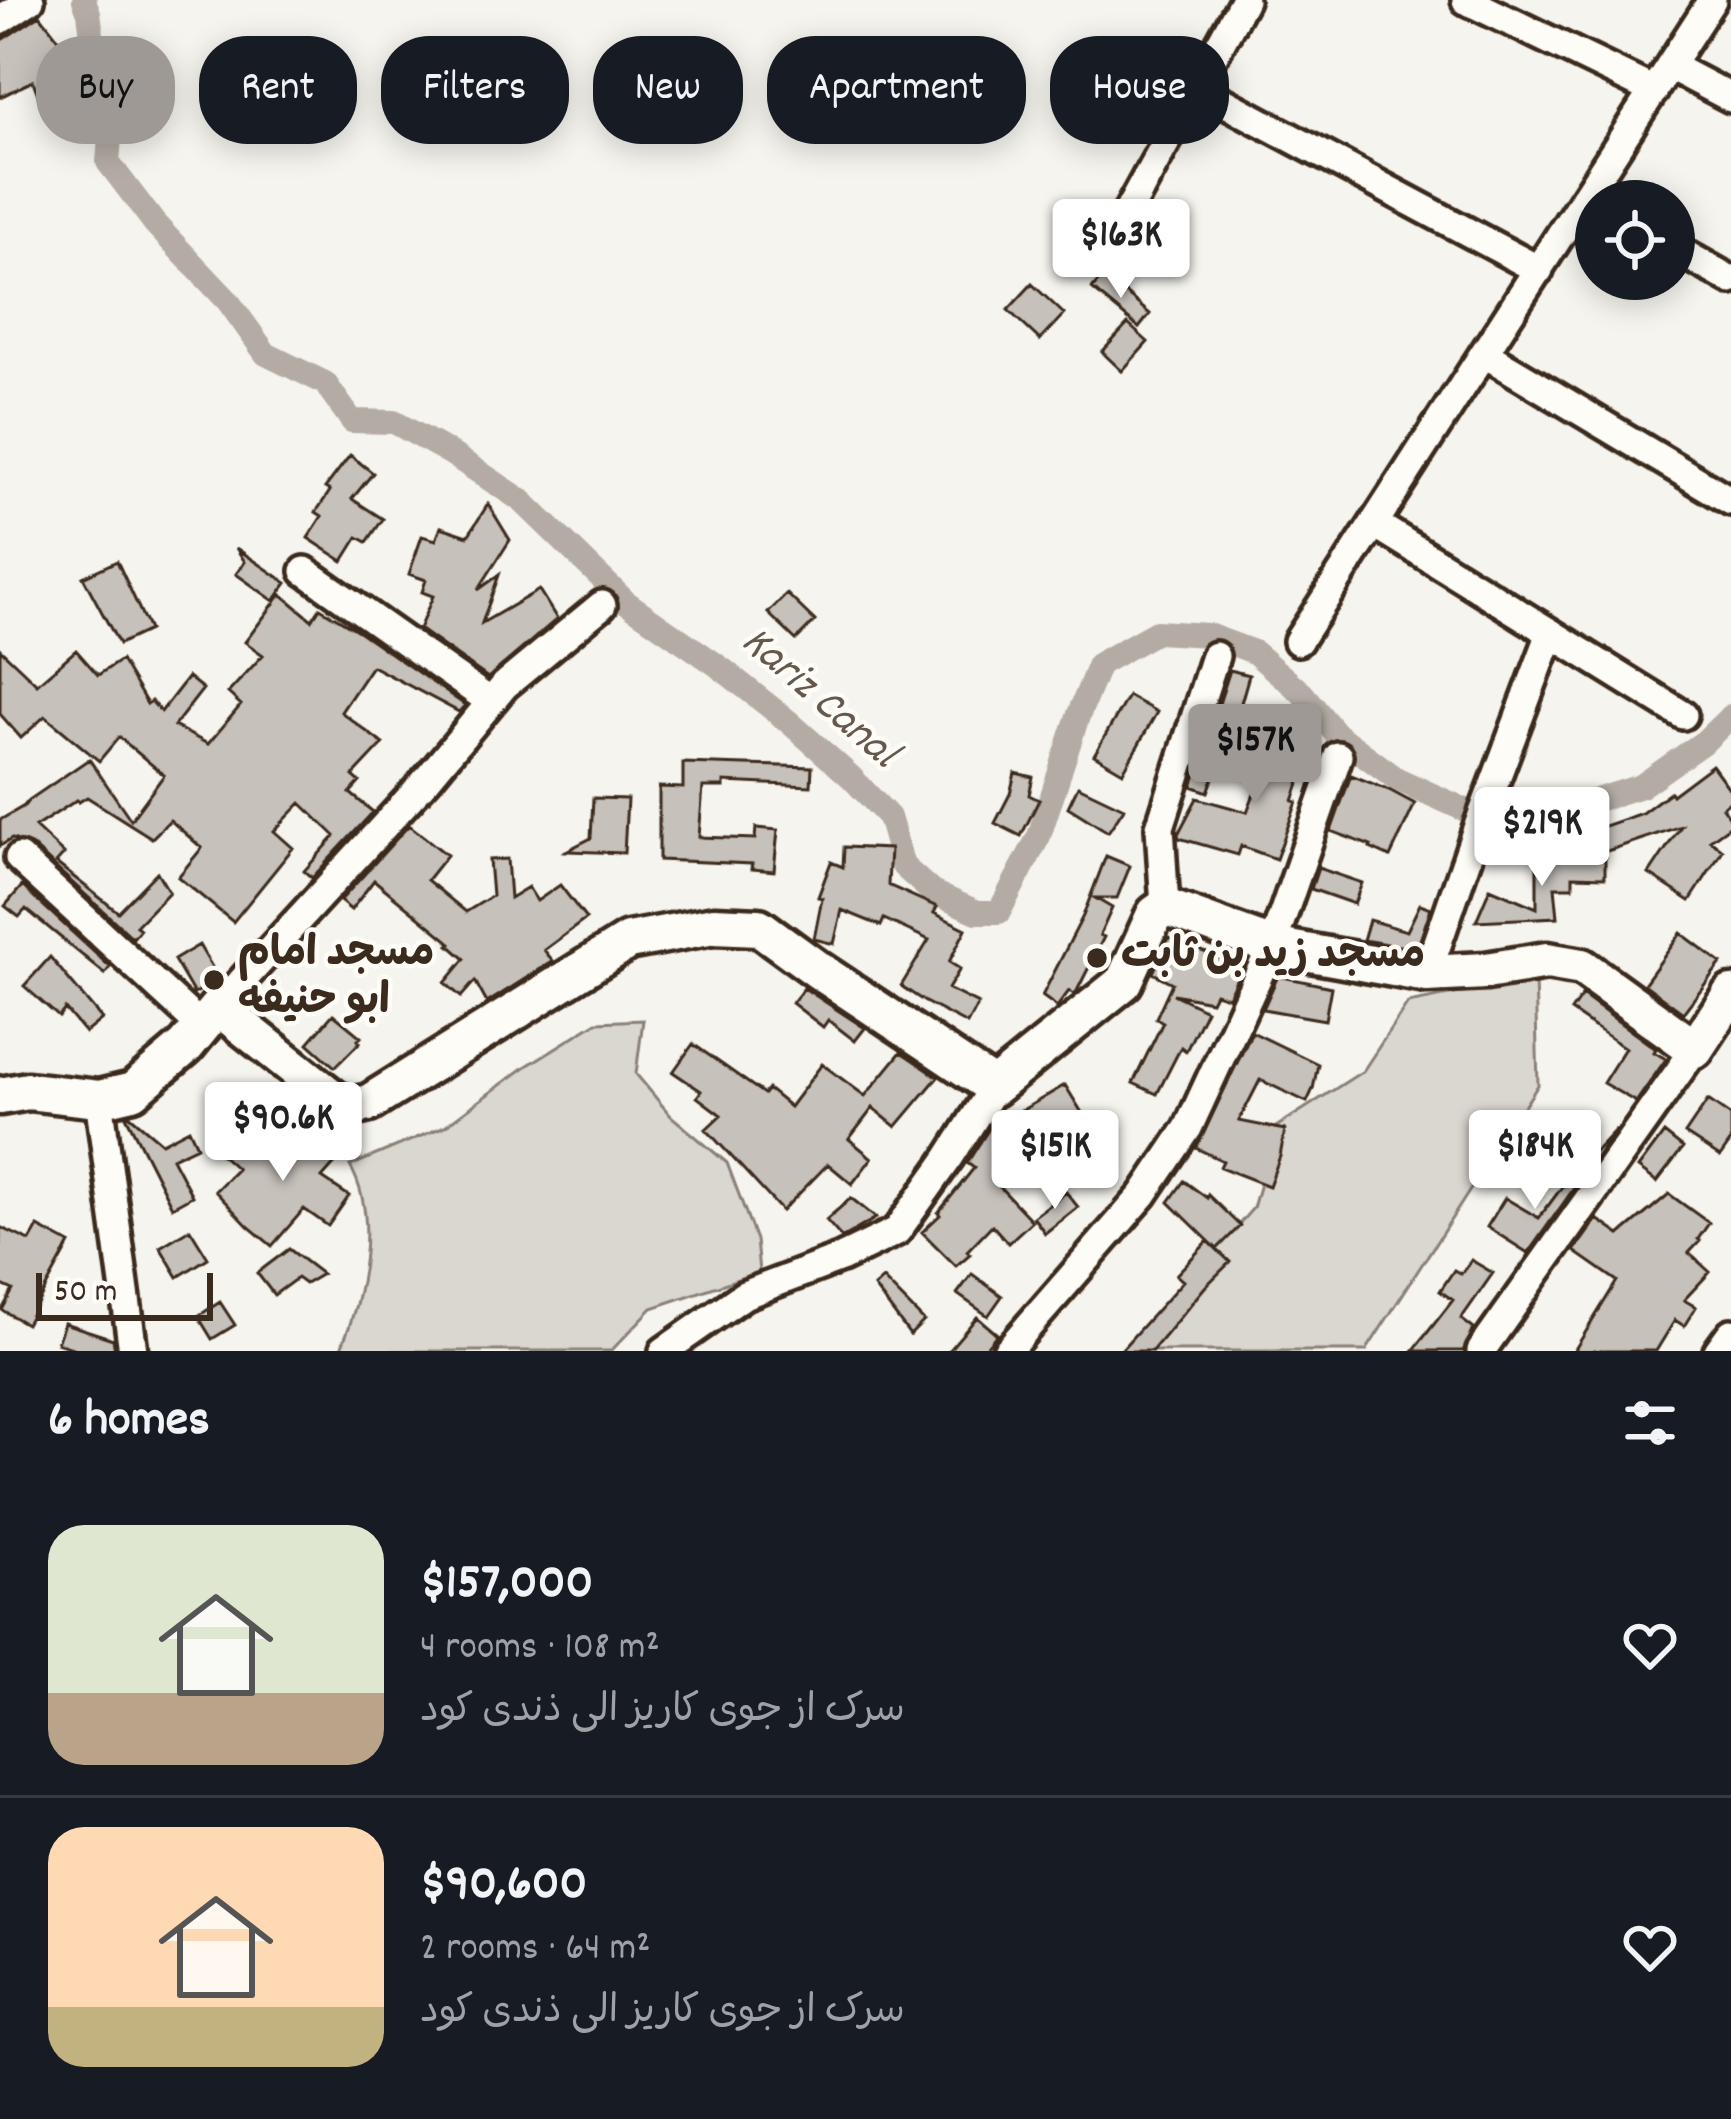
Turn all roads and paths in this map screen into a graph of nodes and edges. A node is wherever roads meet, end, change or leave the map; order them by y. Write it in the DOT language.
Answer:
graph roads {
  1 [pos="30,0"];
  2 [pos="1244,0"];
  3 [pos="1466,0"];
  4 [pos="1712,0"];
  5 [pos="0,20"];
  6 [pos="1224,36"];
  7 [pos="1670,66"];
  8 [pos="1654,92"];
  9 [pos="1731,98"];
  10 [pos="1229,105"];
  11 [pos="1165,144"];
  12 [pos="1603,180"];
  13 [pos="1575,222"];
  14 [pos="1109,246"];
  15 [pos="1695,260"];
  16 [pos="1539,270"];
  17 [pos="1731,280"];
  18 [pos="1485,354"];
  19 [pos="1731,501"];
  20 [pos="1375,524"];
  21 [pos="305,571"];
  22 [pos="602,605"];
  23 [pos="1551,633"];
  24 [pos="1298,641"];
  25 [pos="1215,656"];
  26 [pos="491,702"];
  27 [pos="1683,715"];
  28 [pos="1338,755"];
  29 [pos="20,859"];
  30 [pos="1165,907"];
  31 [pos="1272,946"];
  32 [pos="1426,974"];
  33 [pos="1731,994"];
  34 [pos="210,1017"];
  35 [pos="1695,1048"];
  36 [pos="994,1087"];
  37 [pos="0,1096"];
  38 [pos="99,1099"];
  39 [pos="1731,1333"];
  40 [pos="131,1350"];
  41 [pos="664,1351"];
  42 [pos="1007,1351"];
  43 [pos="1481,1351"];
  44 [pos="1718,1351"];
  1 -- 5 [label="street"];
  2 -- 6 [label="street"];
  3 -- 8 [label="street"];
  4 -- 7 [label="street"];
  7 -- 8 [label="street"];
  7 -- 9 [label="street"];
  8 -- 12 [label="street"];
  10 -- 16 [label="street"];
  11 -- 14 [label="street"];
  13 -- 16 [label="street"];
  15 -- 17 [label="street"];
  16 -- 18 [label="street"];
  18 -- 19 [label="street"];
  18 -- 20 [label="street"];
  20 -- 23 [label="street"];
  20 -- 24 [label="street"];
  21 -- 26 [label="street"];
  22 -- 26 [label="street"];
  23 -- 27 [label="street"];
  23 -- 32 [label="street"];
  25 -- 30 [label="street"];
  26 -- 34 [label="street"];
  28 -- 31 [label="street"];
  29 -- 34 [label="street"];
  30 -- 31 [label="street"];
  30 -- 36 [label="street"];
  31 -- 32 [label="street"];
  31 -- 42 [label="street"];
  32 -- 35 [label="street"];
  33 -- 35 [label="street"];
  34 -- 36 [label="street"];
  34 -- 38 [label="street"];
  35 -- 43 [label="street"];
  36 -- 41 [label="street"];
  37 -- 38 [label="street"];
  38 -- 40 [label="street"];
  39 -- 44 [label="street"];
}
